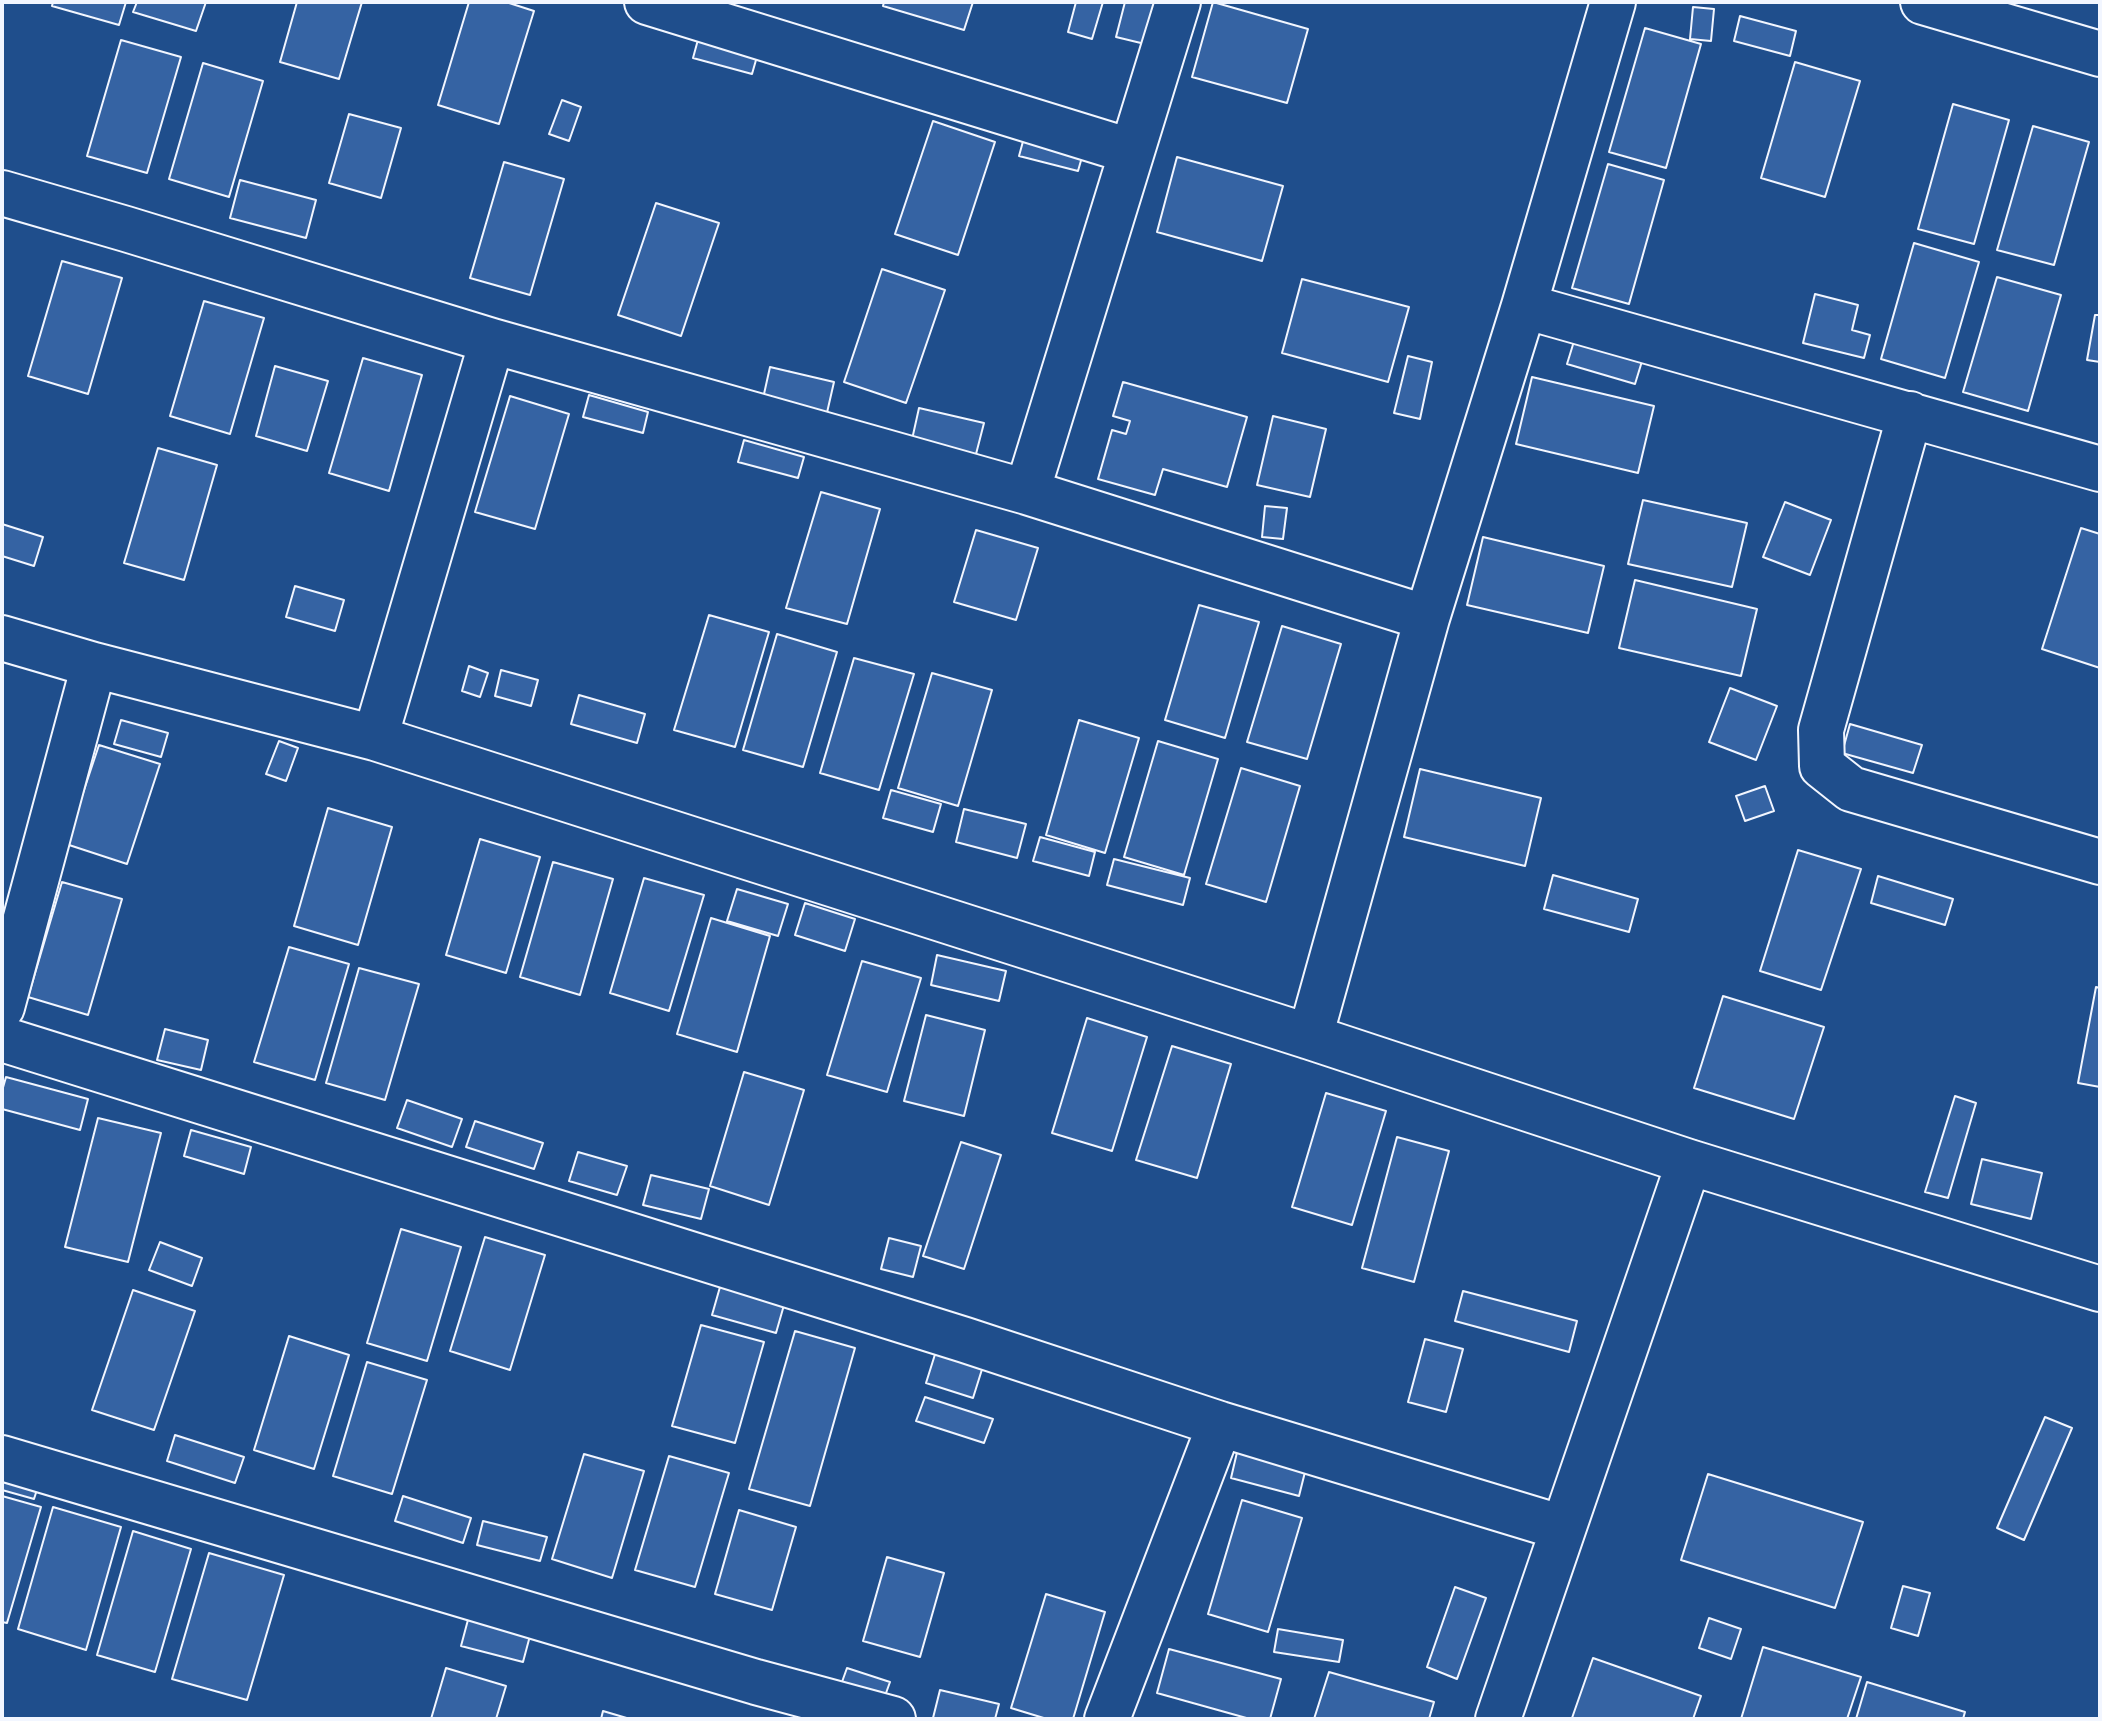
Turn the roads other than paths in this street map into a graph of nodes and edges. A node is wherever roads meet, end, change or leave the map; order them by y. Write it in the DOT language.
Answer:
graph roads {
  1 [pos="647,2"];
  2 [pos="1178,2"];
  3 [pos="1613,2"];
  4 [pos="1923,2"];
  5 [pos="2100,54"];
  6 [pos="1130,151"];
  7 [pos="2,193"];
  8 [pos="1524,306"];
  9 [pos="492,341"];
  10 [pos="1910,414"];
  11 [pos="2100,469"];
  12 [pos="1027,492"];
  13 [pos="1427,618"];
  14 [pos="2,638"];
  15 [pos="94,665"];
  16 [pos="375,738"];
  17 [pos="2100,862"];
  18 [pos="2,1007"];
  19 [pos="1310,1037"];
  20 [pos="2,1039"];
  21 [pos="1689,1162"];
  22 [pos="2100,1289"];
  23 [pos="1220,1424"];
  24 [pos="2,1458"];
  25 [pos="1563,1528"];
  26 [pos="893,1719"];
  27 [pos="1107,1719"];
  28 [pos="1498,1719"];
  1 -- 6 [label="street"];
  2 -- 6 [label="street"];
  3 -- 8 [label="street"];
  4 -- 5 [label="street"];
  6 -- 12 [label="street"];
  7 -- 9 [label="street"];
  8 -- 10 [label="street"];
  8 -- 13 [label="street"];
  9 -- 12 [label="street"];
  9 -- 16 [label="street"];
  10 -- 11 [label="street"];
  10 -- 17 [label="street"];
  12 -- 13 [label="street"];
  13 -- 19 [label="street"];
  14 -- 15 [label="street"];
  15 -- 16 [label="street"];
  15 -- 18 [label="street"];
  16 -- 19 [label="street"];
  19 -- 21 [label="street"];
  20 -- 23 [label="street"];
  21 -- 22 [label="street"];
  21 -- 25 [label="street"];
  23 -- 25 [label="street"];
  23 -- 27 [label="street"];
  24 -- 26 [label="street"];
  25 -- 28 [label="street"];
}
